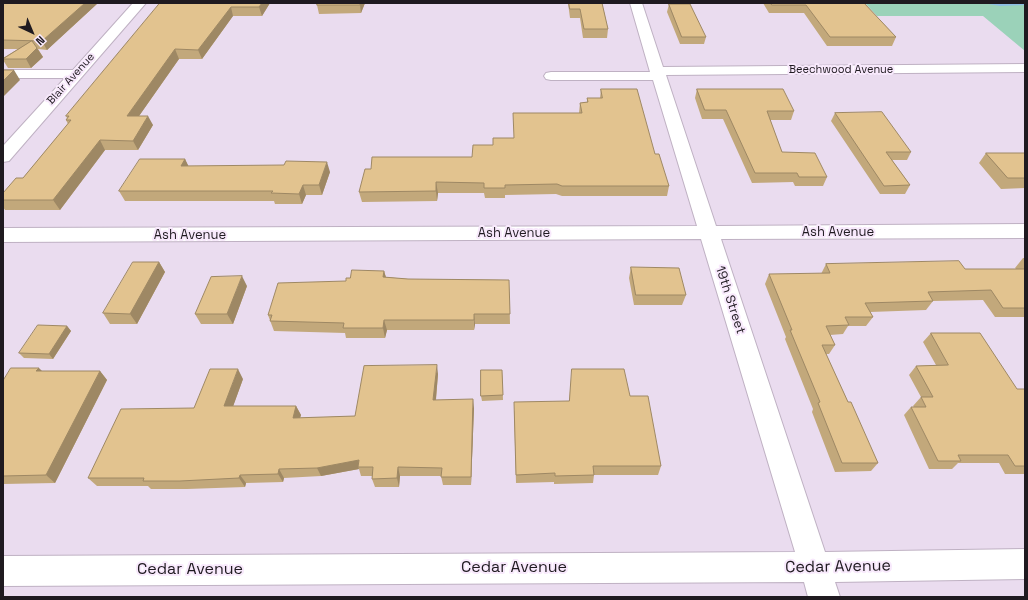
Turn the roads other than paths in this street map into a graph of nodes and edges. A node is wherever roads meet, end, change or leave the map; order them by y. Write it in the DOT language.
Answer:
graph roads {
  1 [pos="140,3"];
  2 [pos="636,3"];
  3 [pos="1025,68"];
  4 [pos="3,74"];
  5 [pos="76,74"];
  6 [pos="658,74"];
  7 [pos="551,76"];
  8 [pos="3,157"];
  9 [pos="1025,231"];
  10 [pos="709,233"];
  11 [pos="3,236"];
  12 [pos="1025,564"];
  13 [pos="815,567"];
  14 [pos="3,570"];
  15 [pos="824,597"];
  1 -- 5 [label="street, Blair Avenue"];
  2 -- 6 [label="street, 19th Street"];
  3 -- 6 [label="street, Beechwood Avenue"];
  4 -- 5 [label="street"];
  5 -- 8 [label="street, Blair Avenue"];
  6 -- 7 [label="street, Beechwood Avenue"];
  6 -- 10 [label="street, 19th Street"];
  9 -- 10 [label="street, Ash Avenue"];
  10 -- 11 [label="street, Ash Avenue"];
  10 -- 13 [label="street, 19th Street"];
  12 -- 13 [label="street, Cedar Avenue"];
  13 -- 14 [label="street, Cedar Avenue"];
  13 -- 15 [label="street, 19th Street"];
}
